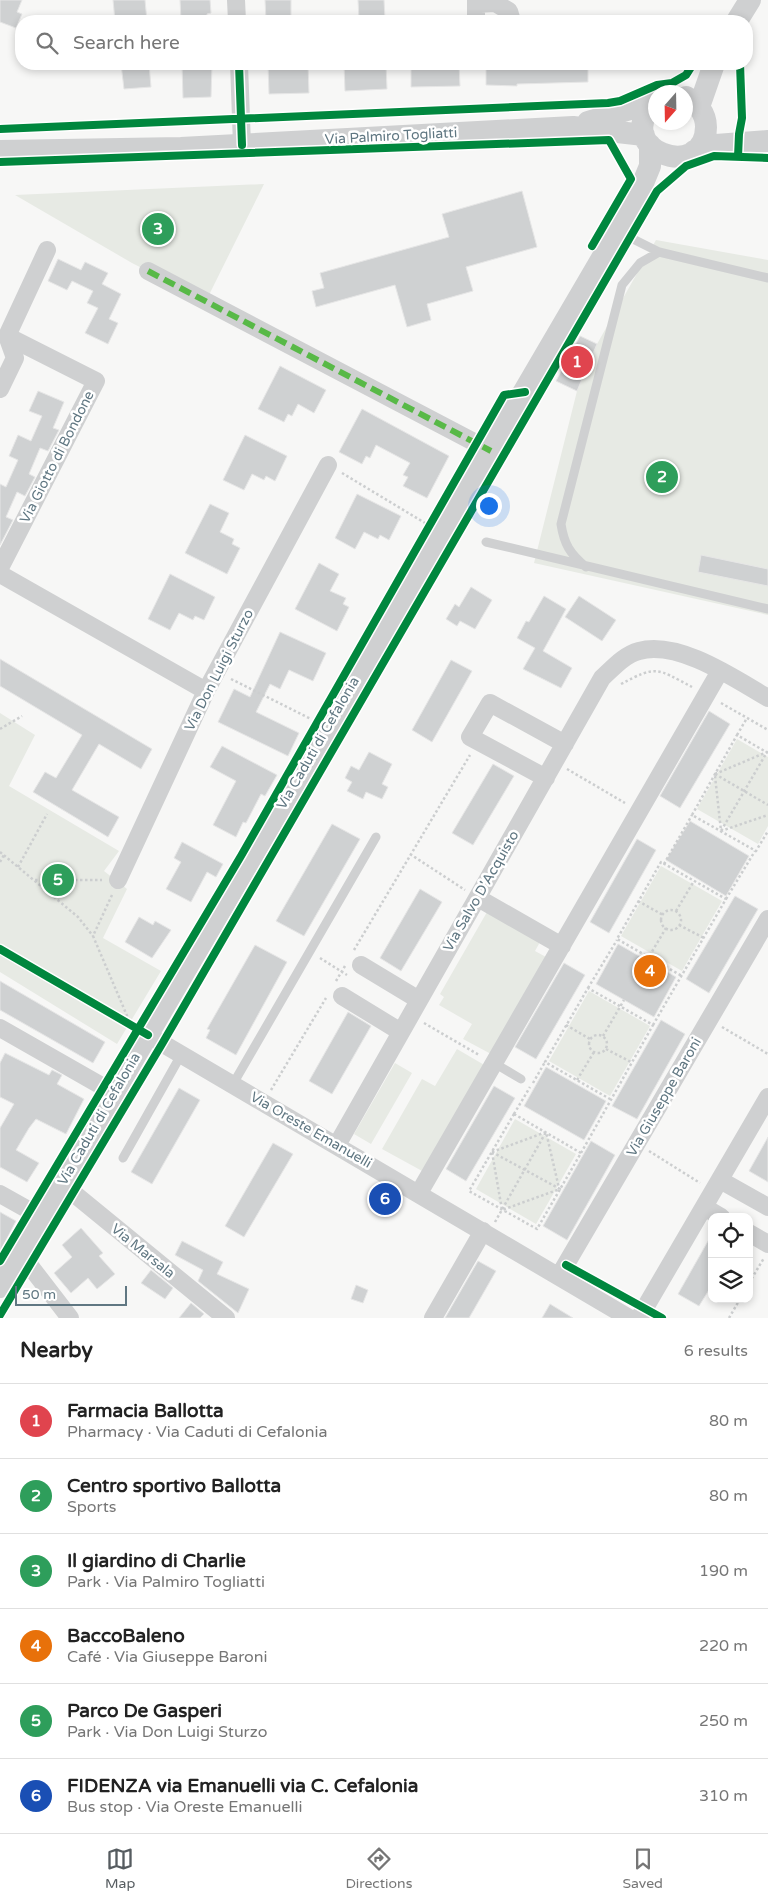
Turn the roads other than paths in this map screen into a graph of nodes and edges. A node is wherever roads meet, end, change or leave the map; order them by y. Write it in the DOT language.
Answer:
graph roads {
  1 [pos="236,0"];
  2 [pos="750,0"];
  3 [pos="476,9"];
  4 [pos="237,15"];
  5 [pos="510,15"];
  6 [pos="741,15"];
  7 [pos="239,70"];
  8 [pos="702,70"];
  9 [pos="712,70"];
  10 [pos="687,85"];
  11 [pos="648,104"];
  12 [pos="697,108"];
  13 [pos="648,111"];
  14 [pos="573,126"];
  15 [pos="647,140"];
  16 [pos="768,141"];
  17 [pos="242,145"];
  18 [pos="0,151"];
  19 [pos="687,154"];
  20 [pos="636,200"];
  21 [pos="617,231"];
  22 [pos="47,250"];
  23 [pos="659,252"];
  24 [pos="148,271"];
  25 [pos="768,278"];
  26 [pos="7,336"];
  27 [pos="0,389"];
  28 [pos="491,451"];
  29 [pos="328,465"];
  30 [pos="486,542"];
  31 [pos="586,567"];
  32 [pos="0,568"];
  33 [pos="0,574"];
  34 [pos="768,609"];
  35 [pos="720,671"];
  36 [pos="206,691"];
  37 [pos="768,698"];
  38 [pos="565,744"];
  39 [pos="546,778"];
  40 [pos="376,837"];
  41 [pos="118,880"];
  42 [pos="478,898"];
  43 [pos="768,918"];
  44 [pos="562,946"];
  45 [pos="353,961"];
  46 [pos="334,994"];
  47 [pos="415,1008"];
  48 [pos="0,1028"];
  49 [pos="140,1031"];
  50 [pos="402,1032"];
  51 [pos="182,1055"];
  52 [pos="494,1063"];
  53 [pos="521,1079"];
  54 [pos="233,1084"];
  55 [pos="114,1094"];
  56 [pos="768,1097"];
  57 [pos="337,1145"];
  58 [pos="123,1158"];
  59 [pos="720,1180"];
  60 [pos="61,1183"];
  61 [pos="419,1193"];
  62 [pos="0,1194"];
  63 [pos="704,1207"];
  64 [pos="768,1208"];
  65 [pos="714,1213"];
  66 [pos="41,1217"];
  67 [pos="486,1233"];
  68 [pos="753,1235"];
  69 [pos="768,1244"];
  70 [pos="20,1254"];
  71 [pos="559,1276"];
  72 [pos="0,1287"];
  73 [pos="70,1318"];
  74 [pos="226,1318"];
  75 [pos="433,1318"];
  76 [pos="629,1318"];
  77 [pos="639,1318"];
  1 -- 4 [label="street"];
  2 -- 6 [label="street"];
  3 -- 5 [label="street"];
  7 -- 17 [label="street"];
  8 -- 10 [label="street"];
  9 -- 12 [label="street"];
  11 -- 14 [label="street, Via Palmiro Togliatti"];
  12 -- 16 [label="street"];
  12 -- 19 [label="street"];
  13 -- 15 [label="street, Via Palmiro Togliatti"];
  14 -- 15 [label="street, Via Palmiro Togliatti"];
  14 -- 17 [label="street, Via Palmiro Togliatti"];
  15 -- 19 [label="street, Via Palmiro Togliatti"];
  15 -- 20 [label="street, Via Caduti di Cefalonia"];
  16 -- 19 [label="street"];
  17 -- 18 [label="street, Via Palmiro Togliatti"];
  19 -- 20 [label="street, Via Caduti di Cefalonia"];
  20 -- 21 [label="street, Via Caduti di Cefalonia"];
  21 -- 23 [label="lane"];
  21 -- 28 [label="street, Via Caduti di Cefalonia"];
  22 -- 26 [label="street"];
  23 -- 25 [label="lane"];
  23 -- 31 [label="lane"];
  24 -- 28 [label="street"];
  26 -- 27 [label="street"];
  26 -- 32 [label="street, Via Giotto di Bondone"];
  28 -- 49 [label="street, Via Caduti di Cefalonia"];
  29 -- 36 [label="street, Via Don Luigi Sturzo"];
  30 -- 31 [label="lane"];
  31 -- 34 [label="lane"];
  33 -- 36 [label="street"];
  35 -- 37 [label="street"];
  35 -- 38 [label="street, Via Salvo D'Acquisto"];
  35 -- 44 [label="street"];
  36 -- 41 [label="street, Via Don Luigi Sturzo"];
  38 -- 39 [label="street, Via Salvo D'Acquisto"];
  38 -- 39 [label="street"];
  39 -- 42 [label="street, Via Salvo D'Acquisto"];
  40 -- 54 [label="lane"];
  42 -- 44 [label="street"];
  42 -- 47 [label="street, Via Salvo D'Acquisto"];
  43 -- 71 [label="street, Via Giuseppe Baroni"];
  44 -- 52 [label="street"];
  45 -- 47 [label="street"];
  46 -- 50 [label="street"];
  47 -- 50 [label="street, Via Salvo D'Acquisto"];
  48 -- 55 [label="street"];
  49 -- 51 [label="street, Via Oreste Emanuelli"];
  49 -- 55 [label="street, Via Caduti di Cefalonia"];
  50 -- 57 [label="street, Via Salvo D'Acquisto"];
  51 -- 54 [label="street, Via Oreste Emanuelli"];
  51 -- 58 [label="lane"];
  52 -- 53 [label="lane"];
  52 -- 61 [label="street"];
  54 -- 57 [label="street, Via Oreste Emanuelli"];
  55 -- 60 [label="street, Via Caduti di Cefalonia"];
  56 -- 59 [label="street"];
  57 -- 61 [label="street, Via Oreste Emanuelli"];
  59 -- 63 [label="street"];
  59 -- 64 [label="street"];
  60 -- 66 [label="street, Via Caduti di Cefalonia"];
  60 -- 74 [label="street, Via Marsala"];
  61 -- 67 [label="street, Via Oreste Emanuelli"];
  62 -- 66 [label="street"];
  63 -- 65 [label="street"];
  63 -- 77 [label="street"];
  66 -- 70 [label="street, Via Caduti di Cefalonia"];
  67 -- 71 [label="street, Via Oreste Emanuelli"];
  67 -- 75 [label="street"];
  68 -- 69 [label="street"];
  70 -- 72 [label="street, Via Caduti di Cefalonia"];
  70 -- 73 [label="street"];
  71 -- 76 [label="street, Via Oreste Emanuelli"];
}
